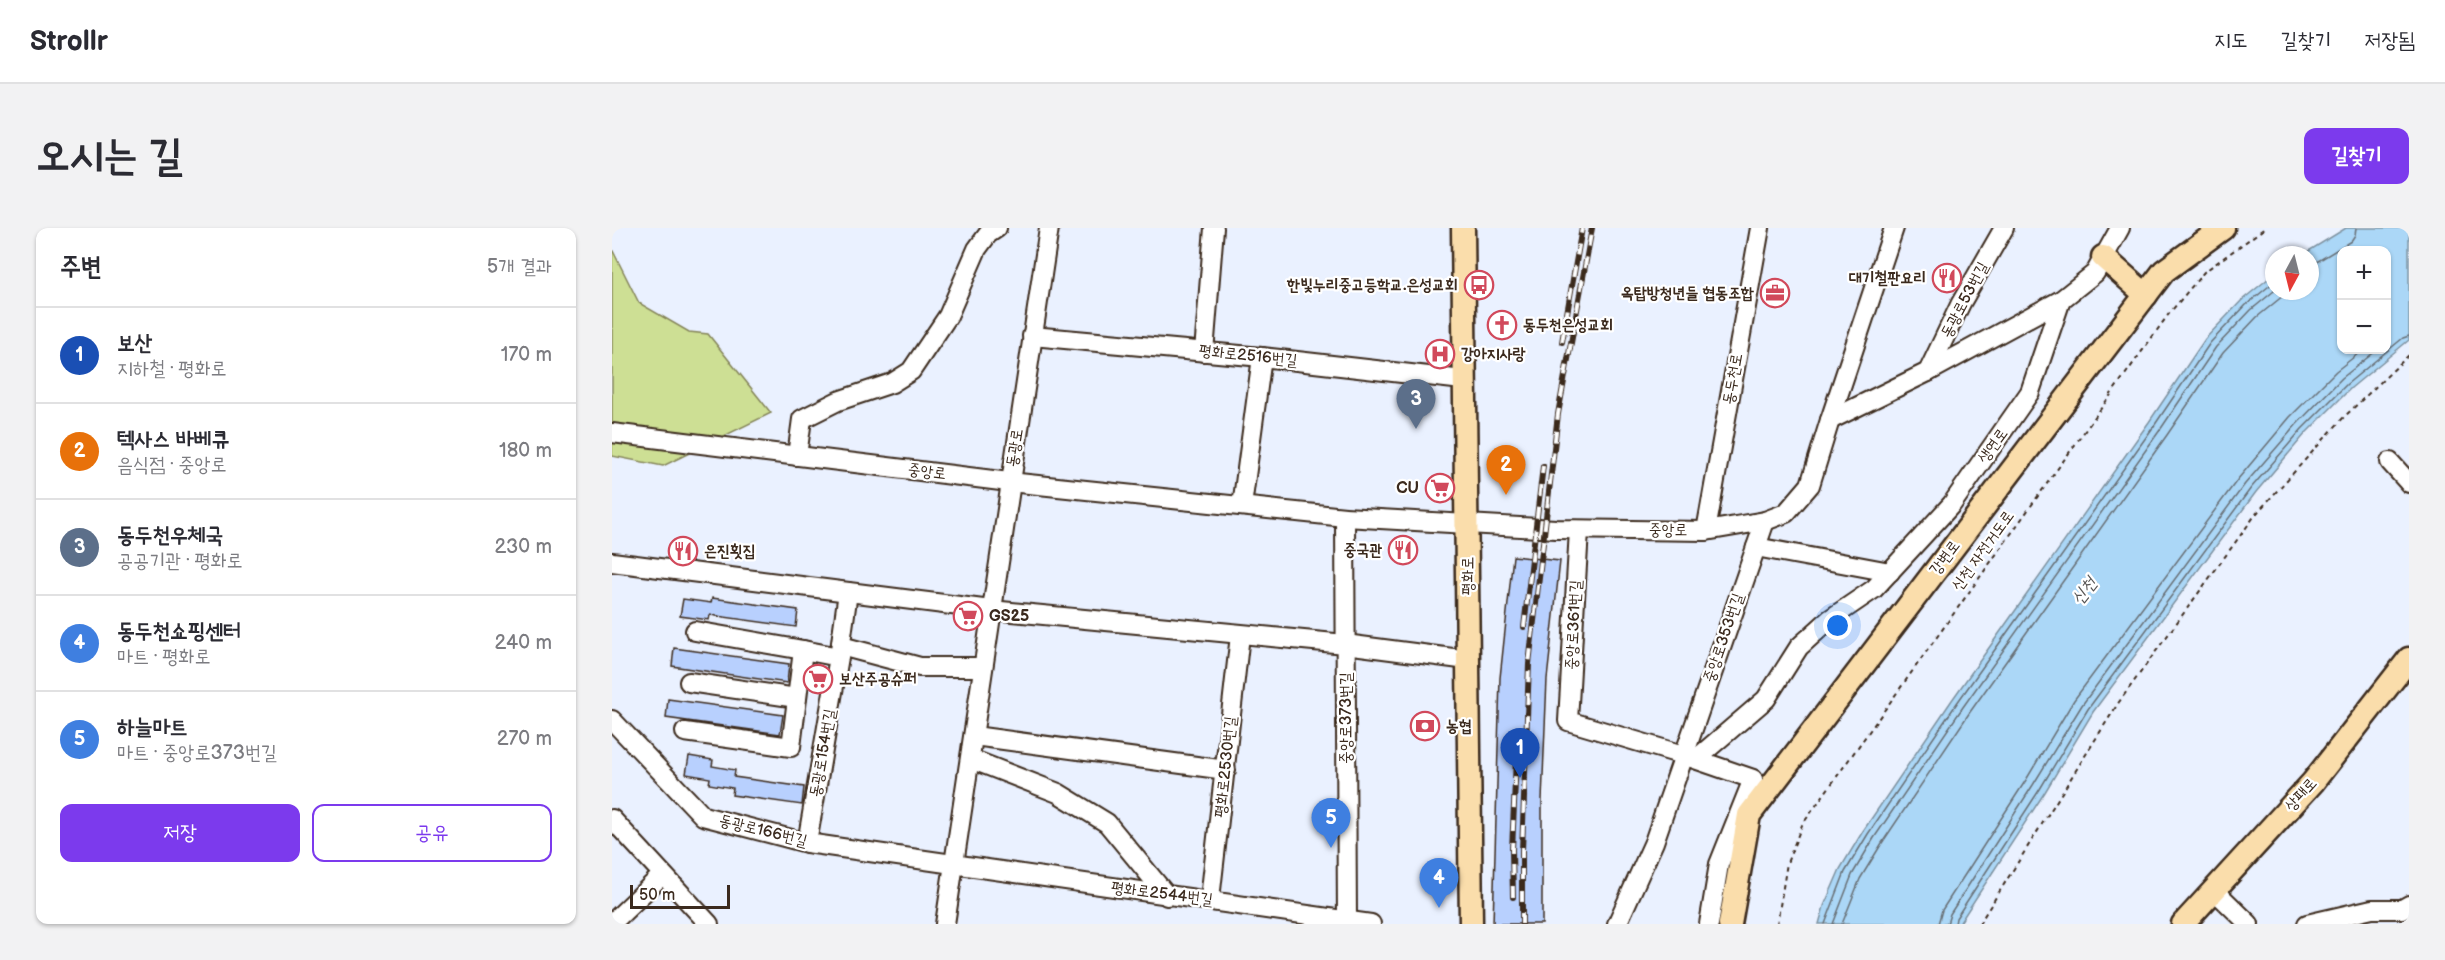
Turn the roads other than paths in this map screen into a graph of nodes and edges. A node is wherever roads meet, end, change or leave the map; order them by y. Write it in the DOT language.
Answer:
graph roads {
  1 [pos="997,228"];
  2 [pos="1049,228"];
  3 [pos="1214,228"];
  4 [pos="1463,228"];
  5 [pos="1760,228"];
  6 [pos="1894,228"];
  7 [pos="2004,228"];
  8 [pos="2120,228"];
  9 [pos="2223,228"];
  10 [pos="2103,257"];
  11 [pos="2146,295"];
  12 [pos="2061,300"];
  13 [pos="1032,336"];
  14 [pos="1204,351"];
  15 [pos="1262,357"];
  16 [pos="1928,372"];
  17 [pos="1463,380"];
  18 [pos="1830,420"];
  19 [pos="612,433"];
  20 [pos="797,456"];
  21 [pos="2390,462"];
  22 [pos="1009,482"];
  23 [pos="2409,483"];
  24 [pos="1242,506"];
  25 [pos="1345,517"];
  26 [pos="1765,521"];
  27 [pos="1468,525"];
  28 [pos="1579,530"];
  29 [pos="1706,531"];
  30 [pos="1756,548"];
  31 [pos="612,562"];
  32 [pos="1890,572"];
  33 [pos="848,592"];
  34 [pos="991,610"];
  35 [pos="695,631"];
  36 [pos="1240,635"];
  37 [pos="1345,644"];
  38 [pos="803,650"];
  39 [pos="840,652"];
  40 [pos="2409,659"];
  41 [pos="1468,660"];
  42 [pos="983,668"];
  43 [pos="689,682"];
  44 [pos="797,698"];
  45 [pos="612,720"];
  46 [pos="685,732"];
  47 [pos="974,736"];
  48 [pos="1690,757"];
  49 [pos="971,759"];
  50 [pos="1226,770"];
  51 [pos="612,819"];
  52 [pos="807,843"];
  53 [pos="953,864"];
  54 [pos="662,874"];
  55 [pos="2214,890"];
  56 [pos="1167,896"];
  57 [pos="1210,899"];
  58 [pos="2409,905"];
  59 [pos="1288,918"];
  60 [pos="1347,922"];
  61 [pos="612,923"];
  62 [pos="708,924"];
  63 [pos="945,924"];
  64 [pos="1371,924"];
  65 [pos="1471,924"];
  66 [pos="1617,924"];
  67 [pos="1709,924"];
  68 [pos="1730,924"];
  69 [pos="2183,924"];
  70 [pos="2249,924"];
  71 [pos="2307,924"];
  1 -- 20 [label="street"];
  2 -- 13 [label="street, 동광로"];
  3 -- 14 [label="street"];
  4 -- 17 [label="main road, 평화로"];
  5 -- 29 [label="street, 동두천로"];
  6 -- 18 [label="street, 중앙로"];
  7 -- 16 [label="street, 동광로53번길"];
  8 -- 10 [label="street"];
  9 -- 11 [label="main road, 강변로"];
  10 -- 11 [label="main road"];
  10 -- 12 [label="street"];
  11 -- 68 [label="main road, 강변로"];
  12 -- 16 [label="street"];
  12 -- 32 [label="street, 생연로"];
  13 -- 14 [label="street, 평화로2516번길"];
  13 -- 22 [label="street, 동광로"];
  14 -- 15 [label="street, 평화로2516번길"];
  15 -- 17 [label="street, 평화로2516번길"];
  15 -- 24 [label="street"];
  16 -- 18 [label="street"];
  17 -- 27 [label="main road, 평화로"];
  18 -- 26 [label="street, 중앙로"];
  19 -- 20 [label="street, 중앙로"];
  20 -- 22 [label="street, 중앙로"];
  21 -- 23 [label="street"];
  22 -- 24 [label="street, 중앙로"];
  22 -- 34 [label="street, 동광로"];
  24 -- 25 [label="street, 중앙로"];
  25 -- 27 [label="street, 중앙로"];
  25 -- 37 [label="street, 중앙로373번길"];
  26 -- 29 [label="street, 중앙로"];
  26 -- 30 [label="street, 중앙로353번길"];
  27 -- 28 [label="street, 중앙로"];
  27 -- 41 [label="main road, 평화로"];
  28 -- 29 [label="street, 중앙로"];
  28 -- 48 [label="street, 중앙로361번길"];
  30 -- 32 [label="street"];
  30 -- 48 [label="street, 중앙로353번길"];
  31 -- 33 [label="street"];
  32 -- 48 [label="street"];
  33 -- 34 [label="street"];
  33 -- 39 [label="street, 동광로154번길"];
  34 -- 36 [label="street"];
  34 -- 42 [label="street, 동광로"];
  35 -- 38 [label="street"];
  36 -- 37 [label="street"];
  36 -- 50 [label="street, 평화로2530번길"];
  37 -- 41 [label="street"];
  37 -- 60 [label="street, 중앙로373번길"];
  38 -- 39 [label="street"];
  38 -- 44 [label="street"];
  39 -- 42 [label="street"];
  39 -- 52 [label="street, 동광로154번길"];
  40 -- 55 [label="main road, 상패로"];
  41 -- 65 [label="main road, 평화로"];
  42 -- 47 [label="street, 동광로"];
  43 -- 44 [label="street"];
  44 -- 46 [label="street"];
  45 -- 52 [label="street, 동광로166번길"];
  47 -- 49 [label="street, 동광로"];
  47 -- 50 [label="street"];
  48 -- 66 [label="street, 중앙로353번길"];
  48 -- 67 [label="street"];
  49 -- 53 [label="street, 동광로"];
  49 -- 56 [label="street"];
  50 -- 57 [label="street, 평화로2530번길"];
  51 -- 54 [label="street"];
  52 -- 53 [label="street, 동광로166번길"];
  53 -- 56 [label="street, 평화로2544번길"];
  53 -- 63 [label="street, 동광로"];
  54 -- 61 [label="street"];
  54 -- 62 [label="street"];
  55 -- 69 [label="main road, 상패로"];
  55 -- 70 [label="street"];
  56 -- 57 [label="street, 평화로2544번길"];
  57 -- 59 [label="street, 평화로2544번길"];
  58 -- 71 [label="street"];
  59 -- 60 [label="street, 평화로2544번길"];
  60 -- 64 [label="street, 평화로2544번길"];
}
